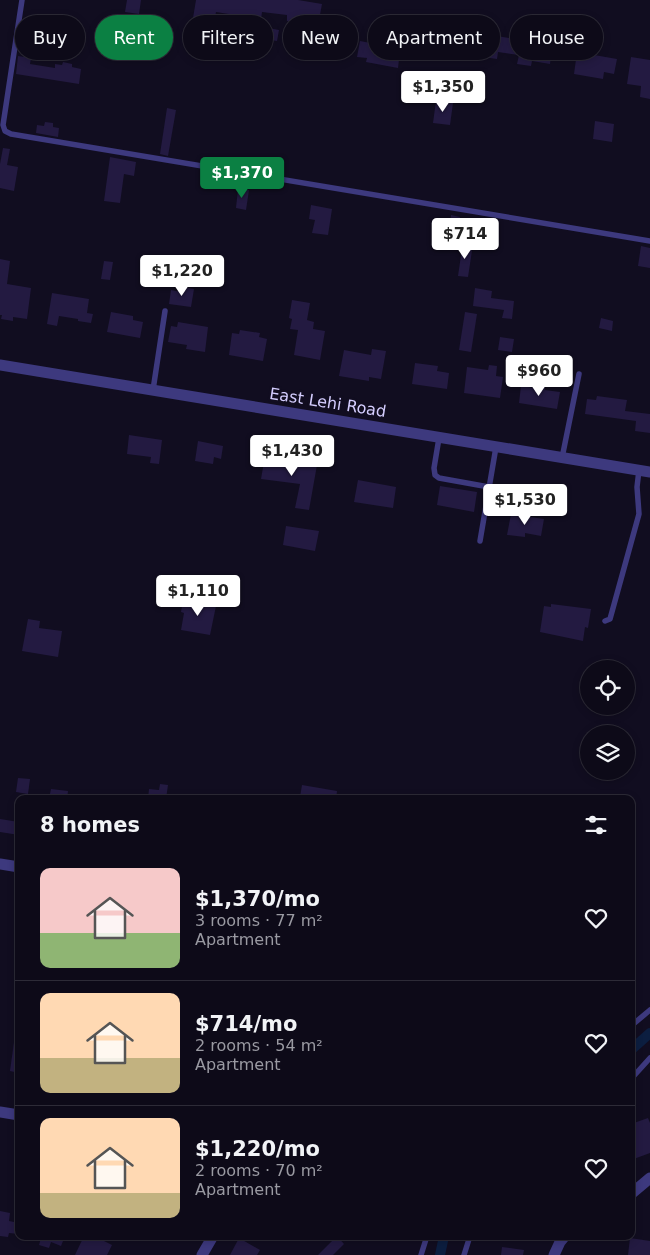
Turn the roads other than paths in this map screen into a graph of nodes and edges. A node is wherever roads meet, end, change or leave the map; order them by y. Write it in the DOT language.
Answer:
graph roads {
  1 [pos="22,0"];
  2 [pos="650,241"];
  3 [pos="165,311"];
  4 [pos="0,364"];
  5 [pos="579,374"];
  6 [pos="154,390"];
  7 [pos="439,438"];
  8 [pos="496,447"];
  9 [pos="562,458"];
  10 [pos="645,471"];
  11 [pos="490,487"];
  12 [pos="480,541"];
  13 [pos="604,621"];
  14 [pos="0,864"];
  15 [pos="15,866"];
  16 [pos="650,1010"];
  17 [pos="635,1023"];
  18 [pos="650,1058"];
  19 [pos="635,1075"];
  20 [pos="0,1112"];
  21 [pos="15,1114"];
  22 [pos="650,1178"];
  23 [pos="635,1191"];
  24 [pos="211,1240"];
  25 [pos="426,1240"];
  26 [pos="469,1240"];
  27 [pos="562,1240"];
  28 [pos="202,1255"];
  29 [pos="421,1255"];
  30 [pos="464,1255"];
  31 [pos="554,1255"];
  1 -- 2 [label="lane"];
  3 -- 6 [label="lane"];
  4 -- 6 [label="street, East Lehi Road"];
  5 -- 9 [label="lane"];
  6 -- 7 [label="street, East Lehi Road"];
  7 -- 8 [label="street, East Lehi Road"];
  7 -- 11 [label="lane"];
  8 -- 9 [label="street, East Lehi Road"];
  8 -- 11 [label="lane"];
  9 -- 10 [label="street, East Lehi Road"];
  10 -- 13 [label="lane"];
  11 -- 12 [label="lane"];
  14 -- 15 [label="street"];
  16 -- 17 [label="lane"];
  18 -- 19 [label="lane"];
  20 -- 21 [label="street"];
  22 -- 23 [label="street"];
  24 -- 28 [label="street"];
  25 -- 29 [label="lane"];
  26 -- 30 [label="lane"];
  27 -- 31 [label="street"];
}
